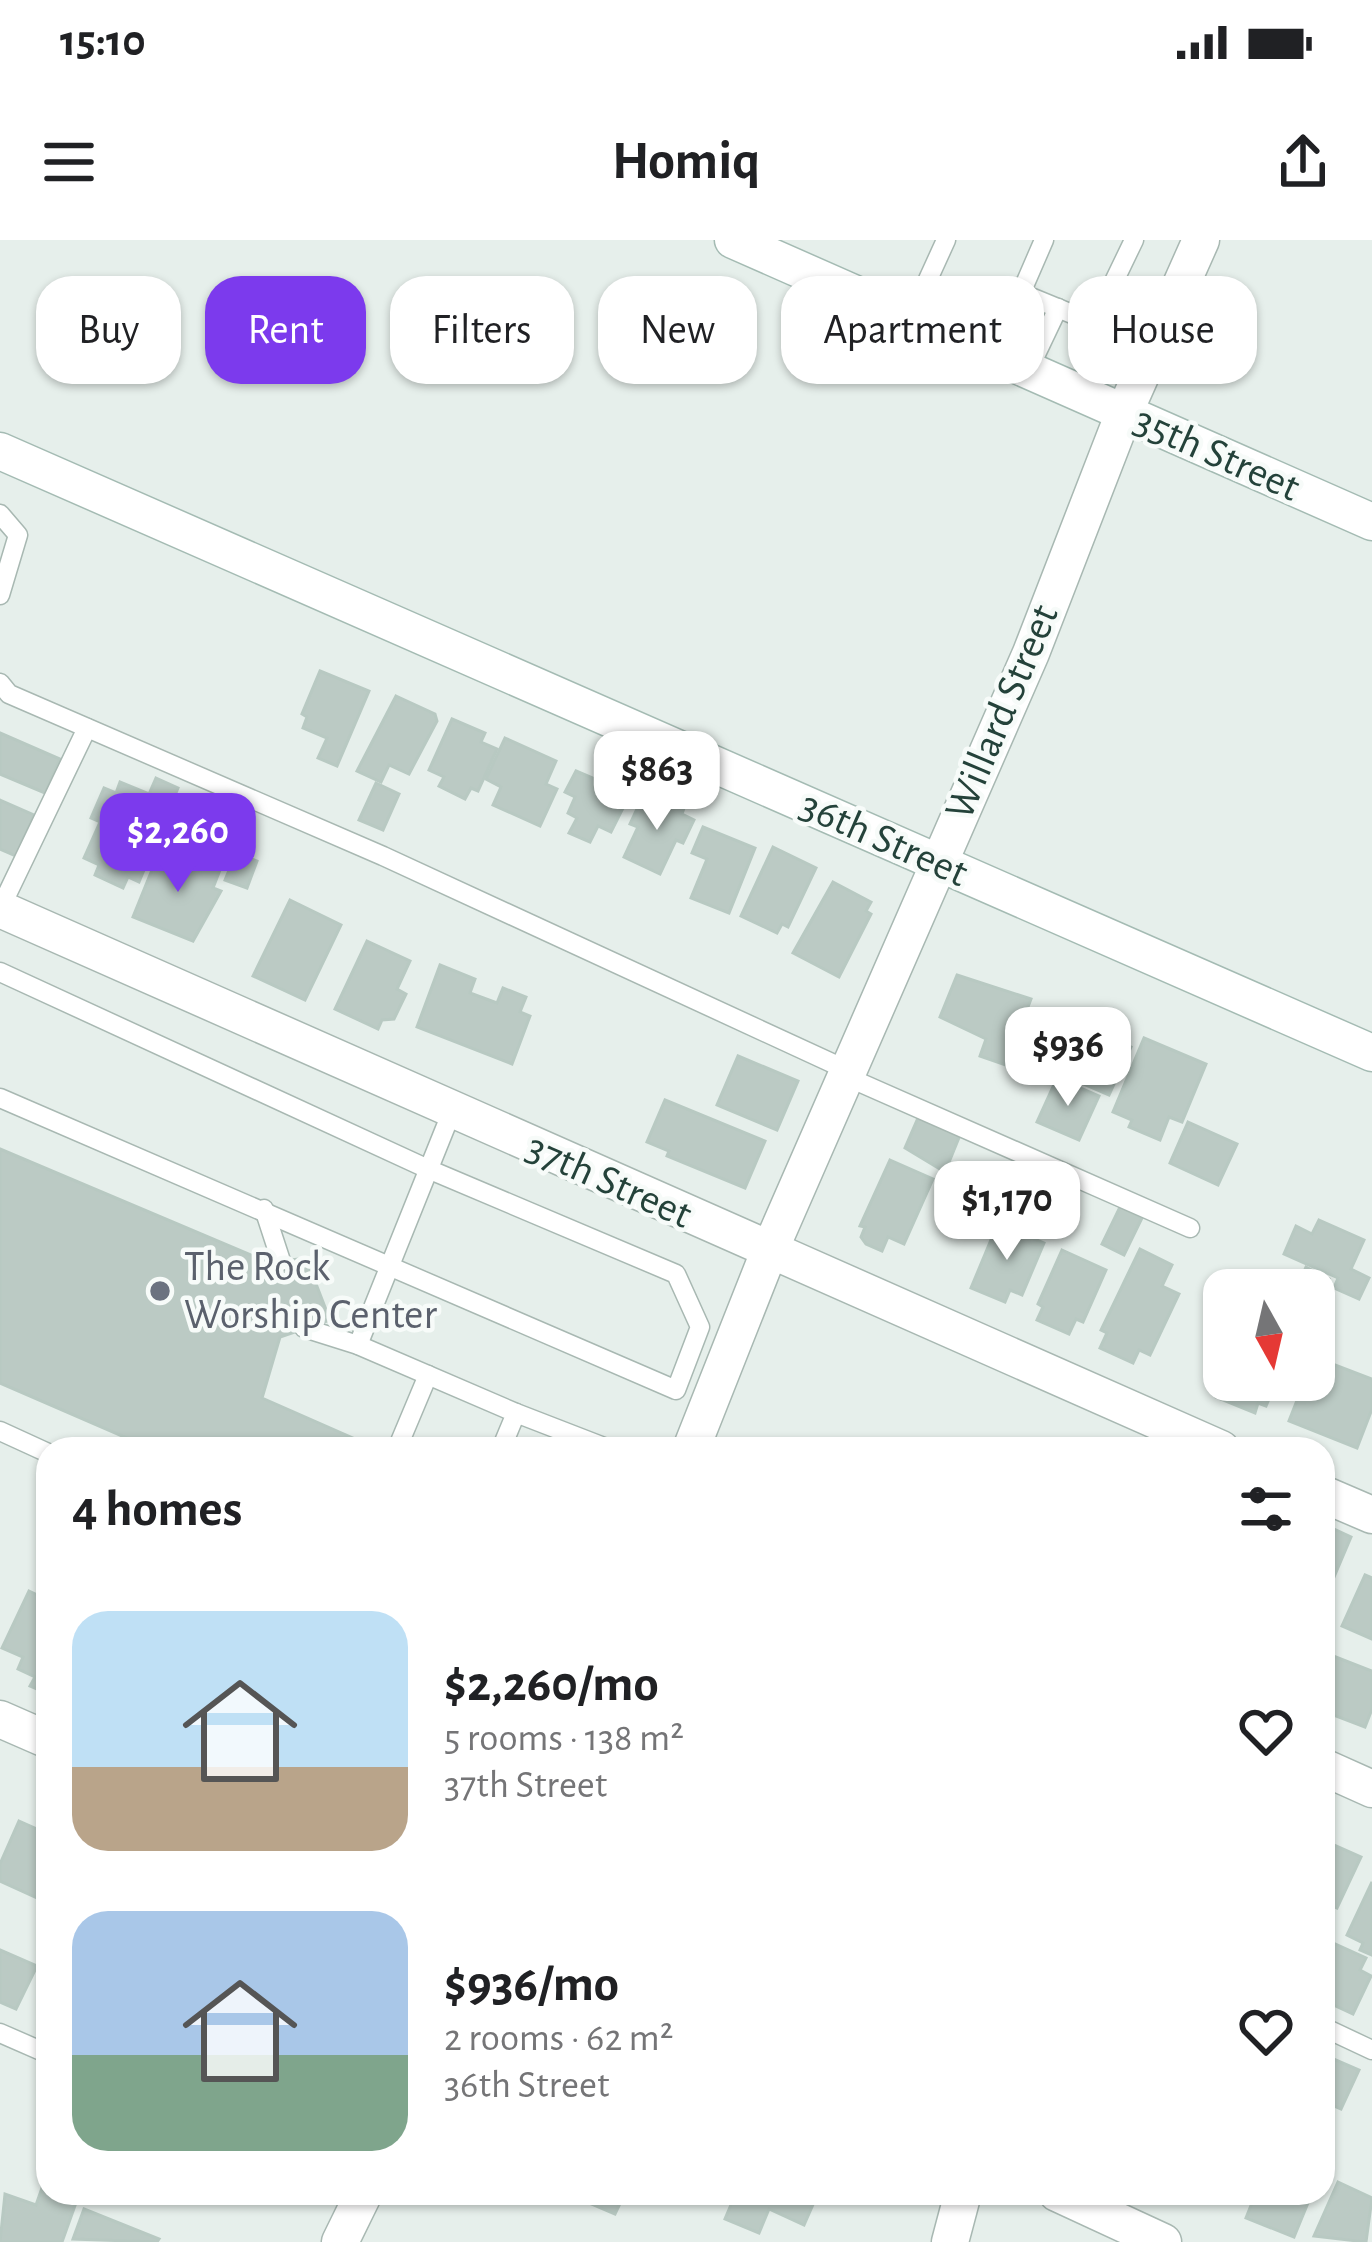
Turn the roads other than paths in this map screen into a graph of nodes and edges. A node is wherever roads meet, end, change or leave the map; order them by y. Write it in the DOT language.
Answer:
graph roads {
  1 [pos="733,240"];
  2 [pos="946,240"];
  3 [pos="1044,240"];
  4 [pos="1135,240"];
  5 [pos="1202,240"];
  6 [pos="814,276"];
  7 [pos="930,276"];
  8 [pos="1058,308"];
  9 [pos="1044,337"];
  10 [pos="1044,377"];
  11 [pos="1124,413"];
  12 [pos="0,451"];
  13 [pos="0,514"];
  14 [pos="1372,522"];
  15 [pos="0,596"];
  16 [pos="0,682"];
  17 [pos="87,728"];
  18 [pos="937,862"];
  19 [pos="0,909"];
  20 [pos="0,972"];
  21 [pos="1372,1053"];
  22 [pos="846,1073"];
  23 [pos="0,1098"];
  24 [pos="452,1111"];
  25 [pos="428,1169"];
  26 [pos="264,1209"];
  27 [pos="1190,1228"];
  28 [pos="769,1252"];
  29 [pos="281,1261"];
  30 [pos="390,1262"];
  31 [pos="304,1328"];
  32 [pos="358,1345"];
  33 [pos="428,1375"];
  34 [pos="516,1413"];
  35 [pos="0,1431"];
  36 [pos="402,1437"];
  37 [pos="506,1437"];
  38 [pos="578,1437"];
  39 [pos="696,1437"];
  40 [pos="1193,1437"];
  41 [pos="36,1448"];
  42 [pos="1335,1499"];
  43 [pos="1372,1515"];
  44 [pos="0,1719"];
  45 [pos="36,1735"];
  46 [pos="1335,1772"];
  47 [pos="1372,1789"];
  48 [pos="0,2033"];
  49 [pos="1335,2033"];
  50 [pos="36,2049"];
  51 [pos="1372,2050"];
  52 [pos="357,2205"];
  53 [pos="960,2205"];
  54 [pos="1083,2205"];
  55 [pos="340,2242"];
  56 [pos="950,2242"];
  57 [pos="1163,2242"];
  1 -- 6 [label="street, 35th Street"];
  2 -- 7 [label="lane"];
  3 -- 8 [label="lane"];
  4 -- 8 [label="lane"];
  5 -- 11 [label="street, Willard Street"];
  8 -- 9 [label="lane"];
  10 -- 11 [label="street, 35th Street"];
  11 -- 14 [label="street, 35th Street"];
  11 -- 18 [label="street, Willard Street"];
  12 -- 18 [label="street, 36th Street"];
  13 -- 15 [label="lane"];
  16 -- 17 [label="lane"];
  17 -- 19 [label="lane"];
  17 -- 22 [label="lane"];
  18 -- 21 [label="street, 36th Street"];
  18 -- 22 [label="street, Willard Street"];
  19 -- 24 [label="street, 37th Street"];
  20 -- 25 [label="lane"];
  22 -- 27 [label="lane"];
  22 -- 28 [label="street, Willard Street"];
  23 -- 26 [label="lane"];
  24 -- 25 [label="lane"];
  24 -- 28 [label="street, 37th Street"];
  25 -- 30 [label="lane"];
  25 -- 30 [label="lane"];
  26 -- 29 [label="lane"];
  26 -- 30 [label="lane"];
  28 -- 39 [label="street, Willard Street"];
  28 -- 40 [label="street, 37th Street"];
  30 -- 32 [label="lane"];
  31 -- 32 [label="lane"];
  32 -- 33 [label="lane"];
  33 -- 34 [label="lane"];
  33 -- 36 [label="lane"];
  34 -- 37 [label="lane"];
  34 -- 38 [label="lane"];
  35 -- 41 [label="lane"];
  42 -- 43 [label="street"];
  44 -- 45 [label="street"];
  46 -- 47 [label="street"];
  48 -- 50 [label="lane"];
  49 -- 51 [label="lane"];
  52 -- 55 [label="street"];
  53 -- 56 [label="street"];
  54 -- 57 [label="street"];
}
